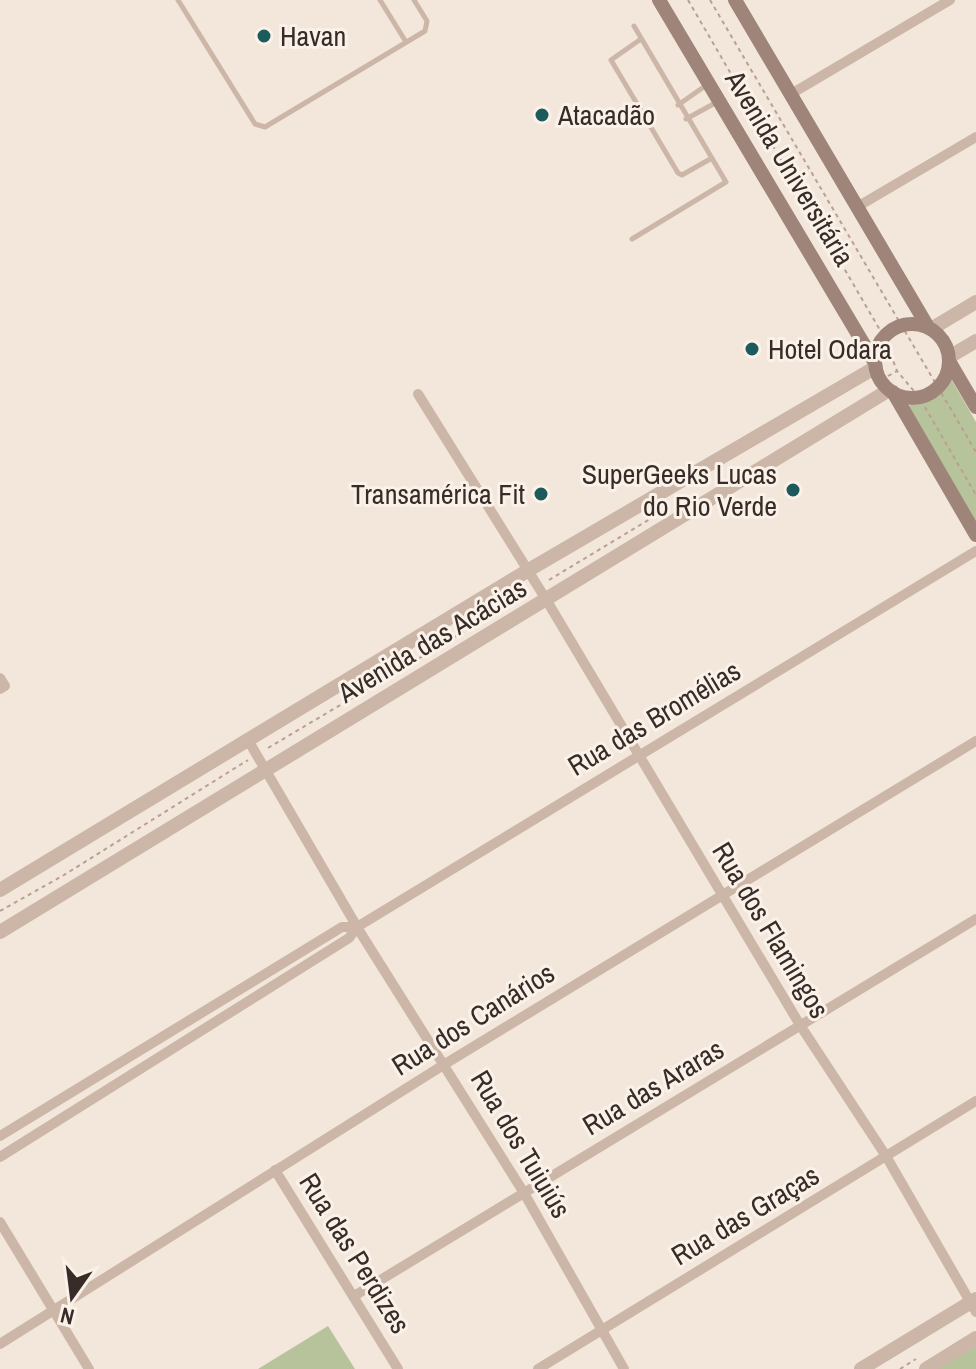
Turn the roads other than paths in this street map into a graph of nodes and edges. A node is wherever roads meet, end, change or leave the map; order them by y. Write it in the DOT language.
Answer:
graph roads {
  1 [pos="178,0"];
  2 [pos="380,0"];
  3 [pos="414,0"];
  4 [pos="659,0"];
  5 [pos="735,0"];
  6 [pos="950,0"];
  7 [pos="634,26"];
  8 [pos="641,39"];
  9 [pos="406,42"];
  10 [pos="709,84"];
  11 [pos="791,94"];
  12 [pos="719,101"];
  13 [pos="678,105"];
  14 [pos="686,119"];
  15 [pos="976,137"];
  16 [pos="712,158"];
  17 [pos="857,207"];
  18 [pos="632,239"];
  19 [pos="976,302"];
  20 [pos="929,328"];
  21 [pos="976,341"];
  22 [pos="949,359"];
  23 [pos="883,378"];
  24 [pos="418,394"];
  25 [pos="976,407"];
  26 [pos="976,535"];
  27 [pos="976,551"];
  28 [pos="527,571"];
  29 [pos="547,601"];
  30 [pos="0,678"];
  31 [pos="0,689"];
  32 [pos="248,740"];
  33 [pos="976,741"];
  34 [pos="639,755"];
  35 [pos="267,770"];
  36 [pos="0,890"];
  37 [pos="721,895"];
  38 [pos="976,919"];
  39 [pos="357,927"];
  40 [pos="0,932"];
  41 [pos="800,1025"];
  42 [pos="445,1064"];
  43 [pos="976,1101"];
  44 [pos="0,1136"];
  45 [pos="886,1156"];
  46 [pos="0,1157"];
  47 [pos="275,1170"];
  48 [pos="524,1193"];
  49 [pos="0,1222"];
  50 [pos="354,1296"];
  51 [pos="974,1305"];
  52 [pos="54,1311"];
  53 [pos="600,1330"];
  54 [pos="976,1338"];
  55 [pos="0,1344"];
  56 [pos="396,1366"];
  57 [pos="89,1369"];
  58 [pos="538,1369"];
  59 [pos="624,1369"];
  60 [pos="861,1369"];
  61 [pos="926,1369"];
  1 -- 9 [label="lane"];
  2 -- 9 [label="lane"];
  3 -- 9 [label="lane"];
  4 -- 10 [label="main road, Avenida Universitária"];
  5 -- 11 [label="main road, Avenida Universitária"];
  6 -- 11 [label="street"];
  7 -- 8 [label="lane"];
  8 -- 13 [label="lane"];
  8 -- 16 [label="lane"];
  10 -- 12 [label="main road, Avenida Universitária"];
  10 -- 13 [label="lane"];
  11 -- 17 [label="main road, Avenida Universitária"];
  12 -- 14 [label="lane"];
  12 -- 23 [label="main road, Avenida Universitária"];
  13 -- 14 [label="lane"];
  14 -- 16 [label="lane"];
  15 -- 17 [label="street"];
  16 -- 18 [label="lane"];
  17 -- 20 [label="main road, Avenida Universitária"];
  19 -- 20 [label="street"];
  20 -- 22 [label="main road, Avenida Universitária"];
  20 -- 23 [label="main road"];
  21 -- 22 [label="street"];
  22 -- 23 [label="main road"];
  22 -- 25 [label="main road"];
  23 -- 26 [label="main road, Avenida Universitária"];
  23 -- 28 [label="street, Avenida das Acácias"];
  23 -- 29 [label="street, Avenida das Acácias"];
  24 -- 28 [label="street, Rua dos Flamingos"];
  27 -- 34 [label="street, Rua das Bromélias"];
  28 -- 29 [label="street, Rua dos Flamingos"];
  28 -- 32 [label="street, Avenida das Acácias"];
  29 -- 34 [label="street, Rua dos Flamingos"];
  29 -- 35 [label="street, Avenida das Acácias"];
  30 -- 31 [label="street"];
  32 -- 35 [label="street, Rua dos Tuiuiús"];
  32 -- 36 [label="street, Avenida das Acácias"];
  33 -- 37 [label="street, Rua dos Canários"];
  34 -- 37 [label="street, Rua dos Flamingos"];
  34 -- 39 [label="street, Rua das Bromélias"];
  35 -- 39 [label="street, Rua dos Tuiuiús"];
  35 -- 40 [label="street, Avenida das Acácias"];
  37 -- 41 [label="street, Rua dos Flamingos"];
  37 -- 42 [label="street, Rua dos Canários"];
  38 -- 41 [label="street, Rua das Araras"];
  39 -- 42 [label="street, Rua dos Tuiuiús"];
  39 -- 44 [label="street, Rua das Bromélias"];
  39 -- 46 [label="street, Rua das Bromélias"];
  41 -- 45 [label="street, Rua dos Flamingos"];
  41 -- 48 [label="street, Rua das Araras"];
  42 -- 47 [label="street, Rua dos Canários"];
  42 -- 48 [label="street, Rua dos Tuiuiús"];
  43 -- 45 [label="street, Rua das Graças"];
  45 -- 51 [label="street, Rua dos Flamingos"];
  45 -- 53 [label="street, Rua das Graças"];
  47 -- 50 [label="street, Rua das Perdizes"];
  47 -- 52 [label="street, Rua dos Canários"];
  48 -- 50 [label="street, Rua das Araras"];
  48 -- 53 [label="street, Rua dos Tuiuiús"];
  49 -- 52 [label="street"];
  50 -- 56 [label="street, Rua das Perdizes"];
  51 -- 60 [label="street"];
  52 -- 55 [label="street, Rua dos Canários"];
  52 -- 57 [label="street"];
  53 -- 58 [label="street, Rua das Graças"];
  53 -- 59 [label="street, Rua dos Tuiuiús"];
  54 -- 61 [label="street"];
}
